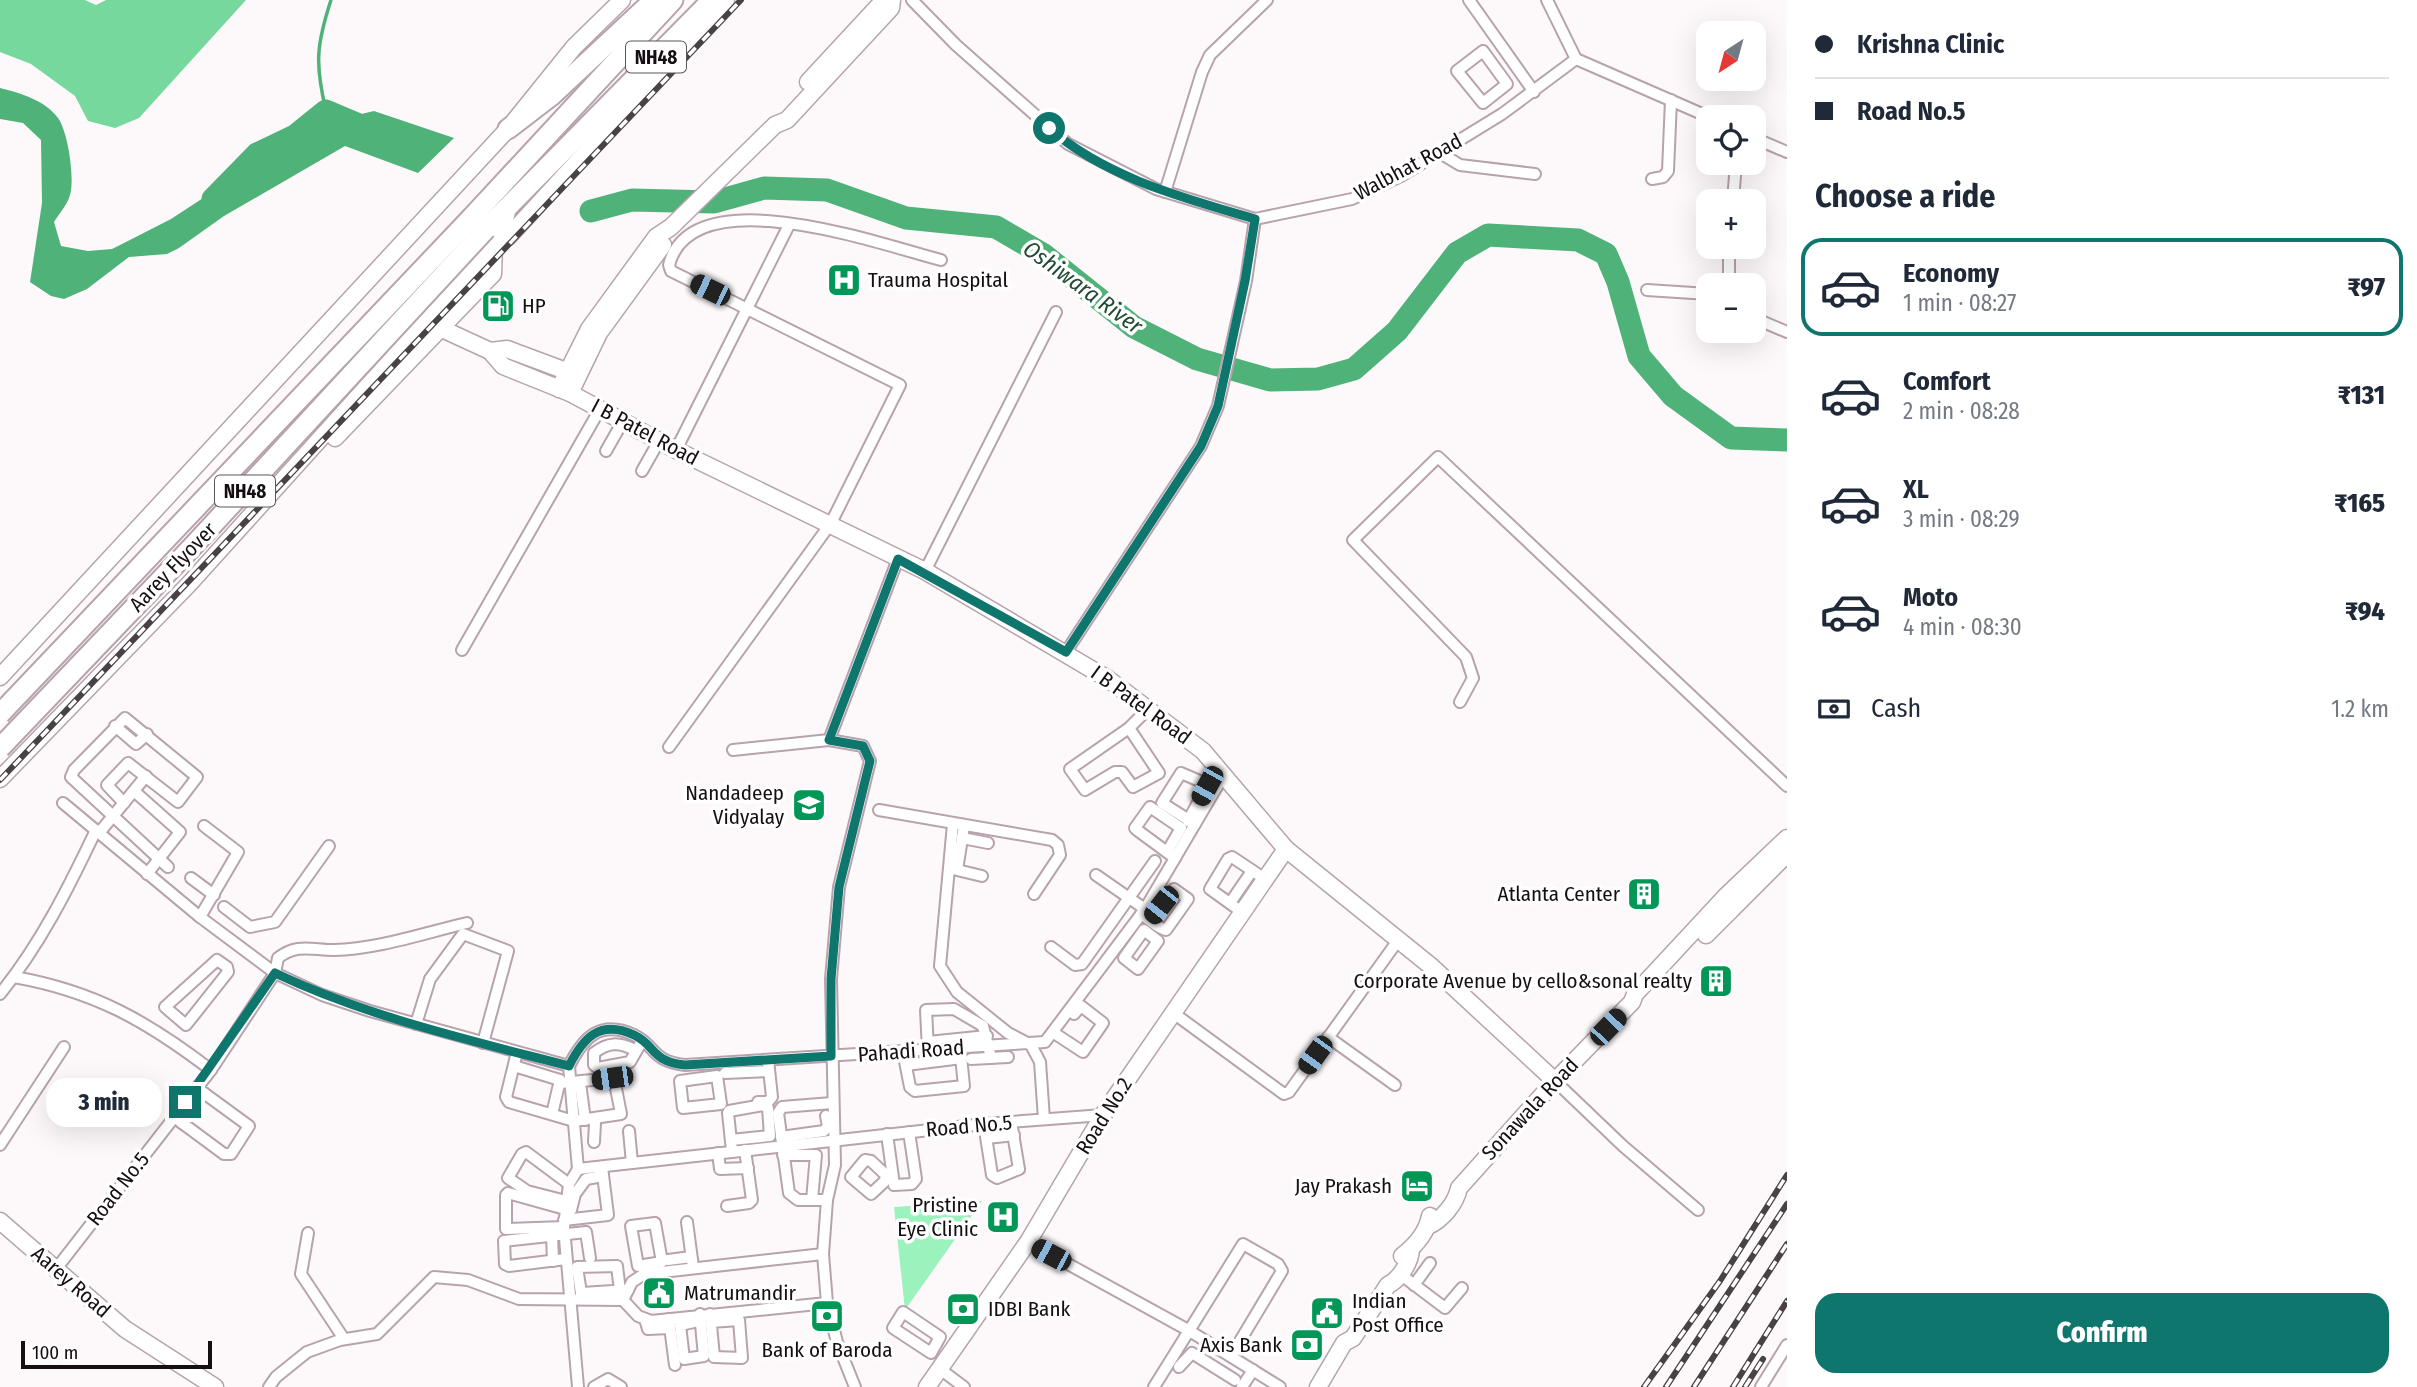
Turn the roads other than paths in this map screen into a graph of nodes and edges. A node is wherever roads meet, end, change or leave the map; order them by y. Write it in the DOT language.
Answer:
graph roads {
  1 [pos="622,0"];
  2 [pos="654,0"];
  3 [pos="673,0"];
  4 [pos="712,0"];
  5 [pos="726,0"];
  6 [pos="884,0"];
  7 [pos="892,0"];
  8 [pos="912,0"];
  9 [pos="1267,0"];
  10 [pos="1469,0"];
  11 [pos="1547,0"];
  12 [pos="1576,59"];
  13 [pos="1534,92"];
  14 [pos="1490,97"];
  15 [pos="1671,100"];
  16 [pos="1696,111"];
  17 [pos="1502,114"];
  18 [pos="775,125"];
  19 [pos="508,129"];
  20 [pos="1766,143"];
  21 [pos="1787,152"];
  22 [pos="1440,153"];
  23 [pos="1535,174"];
  24 [pos="1652,178"];
  25 [pos="1165,192"];
  26 [pos="1255,219"];
  27 [pos="789,225"];
  28 [pos="484,231"];
  29 [pos="941,260"];
  30 [pos="1647,290"];
  31 [pos="1696,293"];
  32 [pos="748,309"];
  33 [pos="1056,312"];
  34 [pos="1766,322"];
  35 [pos="434,325"];
  36 [pos="1787,332"];
  37 [pos="490,351"];
  38 [pos="573,374"];
  39 [pos="564,391"];
  40 [pos="600,409"];
  41 [pos="623,421"];
  42 [pos="659,441"];
  43 [pos="676,450"];
  44 [pos="606,451"];
  45 [pos="642,471"];
  46 [pos="831,523"];
  47 [pos="898,559"];
  48 [pos="925,571"];
  49 [pos="462,650"];
  50 [pos="1066,652"];
  51 [pos="0,677"];
  52 [pos="1460,702"];
  53 [pos="1148,709"];
  54 [pos="0,713"];
  55 [pos="1129,728"];
  56 [pos="829,740"];
  57 [pos="33,743"];
  58 [pos="669,747"];
  59 [pos="0,748"];
  60 [pos="733,750"];
  61 [pos="1225,773"];
  62 [pos="146,776"];
  63 [pos="0,779"];
  64 [pos="1787,786"];
  65 [pos="1212,787"];
  66 [pos="134,791"];
  67 [pos="63,803"];
  68 [pos="124,803"];
  69 [pos="879,810"];
  70 [pos="113,816"];
  71 [pos="1191,822"];
  72 [pos="204,826"];
  73 [pos="960,829"];
  74 [pos="98,831"];
  75 [pos="1183,835"];
  76 [pos="1787,838"];
  77 [pos="988,842"];
  78 [pos="329,846"];
  79 [pos="1286,849"];
  80 [pos="1787,854"];
  81 [pos="1171,855"];
  82 [pos="1155,861"];
  83 [pos="164,863"];
  84 [pos="147,874"];
  85 [pos="1096,875"];
  86 [pos="1259,875"];
  87 [pos="982,876"];
  88 [pos="191,878"];
  89 [pos="1034,894"];
  90 [pos="214,895"];
  91 [pos="1129,898"];
  92 [pos="223,907"];
  93 [pos="1236,907"];
  94 [pos="1145,914"];
  95 [pos="200,917"];
  96 [pos="467,923"];
  97 [pos="250,927"];
  98 [pos="1399,939"];
  99 [pos="1096,945"];
  100 [pos="240,946"];
  101 [pos="1051,947"];
  102 [pos="1111,956"];
  103 [pos="227,967"];
  104 [pos="275,973"];
  105 [pos="14,977"];
  106 [pos="0,994"];
  107 [pos="1632,1002"];
  108 [pos="1075,1009"];
  109 [pos="1172,1013"];
  110 [pos="183,1023"];
  111 [pos="416,1024"];
  112 [pos="1056,1034"];
  113 [pos="1328,1037"];
  114 [pos="170,1039"];
  115 [pos="988,1040"];
  116 [pos="483,1043"];
  117 [pos="1031,1045"];
  118 [pos="928,1046"];
  119 [pos="64,1047"];
  120 [pos="964,1050"];
  121 [pos="903,1051"];
  122 [pos="517,1052"];
  123 [pos="831,1056"];
  124 [pos="1008,1057"];
  125 [pos="991,1058"];
  126 [pos="708,1064"];
  127 [pos="685,1065"];
  128 [pos="769,1065"];
  129 [pos="906,1065"];
  130 [pos="514,1066"];
  131 [pos="569,1066"];
  132 [pos="725,1068"];
  133 [pos="211,1070"];
  134 [pos="710,1077"];
  135 [pos="687,1080"];
  136 [pos="1555,1081"];
  137 [pos="570,1083"];
  138 [pos="1395,1085"];
  139 [pos="200,1090"];
  140 [pos="829,1103"];
  141 [pos="551,1114"];
  142 [pos="1103,1115"];
  143 [pos="1044,1119"];
  144 [pos="178,1120"];
  145 [pos="1012,1122"];
  146 [pos="984,1124"];
  147 [pos="588,1128"];
  148 [pos="629,1131"];
  149 [pos="575,1135"];
  150 [pos="1014,1135"];
  151 [pos="813,1137"];
  152 [pos="910,1137"];
  153 [pos="888,1139"];
  154 [pos="987,1139"];
  155 [pos="835,1140"];
  156 [pos="0,1145"];
  157 [pos="731,1146"];
  158 [pos="749,1146"];
  159 [pos="782,1146"];
  160 [pos="718,1153"];
  161 [pos="632,1163"];
  162 [pos="817,1165"];
  163 [pos="835,1165"];
  164 [pos="748,1168"];
  165 [pos="858,1168"];
  166 [pos="578,1170"];
  167 [pos="603,1171"];
  168 [pos="812,1200"];
  169 [pos="827,1200"];
  170 [pos="562,1204"];
  171 [pos="727,1206"];
  172 [pos="1698,1210"];
  173 [pos="0,1221"];
  174 [pos="687,1222"];
  175 [pos="663,1225"];
  176 [pos="550,1232"];
  177 [pos="308,1233"];
  178 [pos="1028,1242"];
  179 [pos="565,1247"];
  180 [pos="553,1248"];
  181 [pos="822,1254"];
  182 [pos="590,1258"];
  183 [pos="553,1261"];
  184 [pos="692,1262"];
  185 [pos="1430,1263"];
  186 [pos="570,1265"];
  187 [pos="664,1266"];
  188 [pos="56,1269"];
  189 [pos="643,1270"];
  190 [pos="1394,1280"];
  191 [pos="1414,1285"];
  192 [pos="1462,1288"];
  193 [pos="624,1294"];
  194 [pos="572,1302"];
  195 [pos="827,1303"];
  196 [pos="731,1316"];
  197 [pos="706,1318"];
  198 [pos="669,1323"];
  199 [pos="1188,1330"];
  200 [pos="1353,1338"];
  201 [pos="344,1339"];
  202 [pos="1787,1345"];
  203 [pos="1231,1356"];
  204 [pos="941,1357"];
  205 [pos="675,1365"];
  206 [pos="1180,1367"];
  207 [pos="1249,1367"];
  208 [pos="1236,1385"];
  209 [pos="215,1387"];
  210 [pos="269,1387"];
  211 [pos="578,1387"];
  212 [pos="594,1387"];
  213 [pos="621,1387"];
  214 [pos="855,1387"];
  215 [pos="927,1387"];
  216 [pos="964,1387"];
  217 [pos="1154,1387"];
  218 [pos="1280,1387"];
  219 [pos="1318,1387"];
  220 [pos="1328,1387"];
  221 [pos="1761,1387"];
  1 -- 19 [label="street"];
  2 -- 19 [label="highway"];
  3 -- 28 [label="highway, NH48"];
  4 -- 28 [label="highway, NH48"];
  5 -- 28 [label="street"];
  6 -- 18 [label="street"];
  7 -- 18 [label="street"];
  8 -- 25 [label="street, Walbhat Road"];
  9 -- 25 [label="street"];
  10 -- 13 [label="street"];
  11 -- 12 [label="street"];
  12 -- 13 [label="street, Walbhat Road"];
  12 -- 15 [label="street"];
  13 -- 17 [label="street, Walbhat Road"];
  14 -- 14 [label="street"];
  14 -- 17 [label="street"];
  15 -- 16 [label="street"];
  15 -- 24 [label="street"];
  17 -- 22 [label="street, Walbhat Road"];
  18 -- 38 [label="street"];
  19 -- 51 [label="street"];
  20 -- 21 [label="street"];
  22 -- 23 [label="street"];
  22 -- 26 [label="street, Walbhat Road"];
  25 -- 26 [label="street, Walbhat Road"];
  26 -- 50 [label="street"];
  27 -- 29 [label="street"];
  27 -- 32 [label="street"];
  27 -- 32 [label="street"];
  28 -- 35 [label="street"];
  28 -- 54 [label="highway, Aarey Flyover / NH48, bridge"];
  28 -- 59 [label="highway, Aarey Flyover / NH48, bridge"];
  30 -- 31 [label="street"];
  32 -- 43 [label="street"];
  32 -- 46 [label="street"];
  33 -- 48 [label="street"];
  34 -- 36 [label="street"];
  35 -- 37 [label="street, I B Patel Road"];
  35 -- 57 [label="street"];
  37 -- 38 [label="street"];
  37 -- 39 [label="street, I B Patel Road"];
  38 -- 39 [label="street"];
  39 -- 40 [label="street, I B Patel Road"];
  40 -- 41 [label="street, I B Patel Road"];
  40 -- 49 [label="street"];
  41 -- 42 [label="street, I B Patel Road"];
  41 -- 44 [label="street"];
  42 -- 43 [label="street, I B Patel Road"];
  42 -- 45 [label="street"];
  43 -- 46 [label="street, I B Patel Road"];
  46 -- 47 [label="street, I B Patel Road"];
  46 -- 58 [label="street"];
  47 -- 48 [label="street, I B Patel Road"];
  47 -- 56 [label="street"];
  48 -- 50 [label="street, I B Patel Road"];
  50 -- 53 [label="street, I B Patel Road"];
  52 -- 64 [label="street"];
  53 -- 55 [label="street"];
  53 -- 61 [label="street, I B Patel Road"];
  54 -- 57 [label="street"];
  55 -- 55 [label="street"];
  56 -- 60 [label="street"];
  56 -- 123 [label="street"];
  57 -- 63 [label="street"];
  61 -- 65 [label="street"];
  61 -- 79 [label="street, I B Patel Road"];
  62 -- 66 [label="street"];
  62 -- 68 [label="street"];
  62 -- 70 [label="street"];
  65 -- 71 [label="street"];
  65 -- 71 [label="street"];
  66 -- 68 [label="street"];
  66 -- 83 [label="street"];
  67 -- 74 [label="street"];
  68 -- 70 [label="street"];
  69 -- 73 [label="street"];
  70 -- 74 [label="street"];
  70 -- 83 [label="street"];
  71 -- 75 [label="street"];
  72 -- 90 [label="street"];
  73 -- 77 [label="street"];
  73 -- 87 [label="street"];
  73 -- 89 [label="street"];
  73 -- 117 [label="street"];
  74 -- 84 [label="street"];
  74 -- 105 [label="street"];
  75 -- 81 [label="street"];
  75 -- 81 [label="street"];
  76 -- 107 [label="street, Sonawala Road"];
  78 -- 97 [label="street"];
  79 -- 86 [label="street, Road No.2"];
  79 -- 98 [label="street, I B Patel Road"];
  80 -- 107 [label="street, Sonawala Road"];
  81 -- 94 [label="street"];
  82 -- 91 [label="street"];
  83 -- 84 [label="street"];
  84 -- 95 [label="street"];
  85 -- 91 [label="street"];
  86 -- 93 [label="street, Road No.2"];
  86 -- 93 [label="street"];
  88 -- 90 [label="street"];
  90 -- 95 [label="street"];
  91 -- 94 [label="street"];
  91 -- 99 [label="street"];
  92 -- 97 [label="street"];
  93 -- 109 [label="street, Road No.2"];
  94 -- 102 [label="street"];
  95 -- 100 [label="street"];
  96 -- 104 [label="street, Road No.5"];
  97 -- 100 [label="street"];
  98 -- 113 [label="street"];
  98 -- 136 [label="street, I B Patel Road"];
  99 -- 101 [label="street"];
  99 -- 102 [label="street"];
  100 -- 103 [label="street"];
  100 -- 104 [label="street"];
  102 -- 108 [label="street"];
  103 -- 110 [label="street"];
  103 -- 110 [label="street"];
  104 -- 111 [label="street"];
  104 -- 133 [label="street, Road No.5"];
  105 -- 106 [label="street"];
  105 -- 114 [label="street"];
  107 -- 136 [label="street, Sonawala Road"];
  108 -- 112 [label="street"];
  108 -- 112 [label="street"];
  109 -- 113 [label="street"];
  109 -- 142 [label="street, Road No.2"];
  110 -- 114 [label="street"];
  111 -- 116 [label="street"];
  111 -- 116 [label="street"];
  112 -- 117 [label="street"];
  113 -- 138 [label="street"];
  114 -- 133 [label="street"];
  115 -- 117 [label="street, Pahadi Road"];
  115 -- 118 [label="street"];
  115 -- 120 [label="street, Pahadi Road"];
  115 -- 125 [label="street"];
  116 -- 122 [label="street"];
  117 -- 143 [label="street"];
  118 -- 120 [label="street, Pahadi Road"];
  118 -- 121 [label="street, Pahadi Road"];
  119 -- 156 [label="street"];
  120 -- 125 [label="street"];
  120 -- 129 [label="street"];
  120 -- 129 [label="street"];
  121 -- 123 [label="street, Pahadi Road"];
  121 -- 129 [label="street"];
  122 -- 130 [label="street"];
  122 -- 131 [label="street"];
  123 -- 128 [label="street, Pahadi Road"];
  123 -- 140 [label="street"];
  124 -- 125 [label="street"];
  126 -- 127 [label="street, Pahadi Road"];
  126 -- 132 [label="street, Pahadi Road"];
  126 -- 134 [label="street"];
  127 -- 131 [label="street, Pahadi Road"];
  127 -- 135 [label="street"];
  128 -- 132 [label="street, Pahadi Road"];
  128 -- 132 [label="street"];
  130 -- 137 [label="street"];
  130 -- 141 [label="street"];
  131 -- 137 [label="street"];
  133 -- 139 [label="street, Road No.5"];
  134 -- 135 [label="street"];
  134 -- 135 [label="street"];
  136 -- 172 [label="street"];
  136 -- 190 [label="street, Sonawala Road"];
  137 -- 141 [label="street"];
  137 -- 147 [label="street"];
  137 -- 147 [label="street"];
  139 -- 144 [label="street, Road No.5"];
  139 -- 144 [label="street"];
  140 -- 151 [label="street"];
  140 -- 155 [label="street"];
  140 -- 159 [label="street"];
  141 -- 147 [label="street"];
  142 -- 143 [label="street, Road No.5"];
  142 -- 178 [label="street, Road No.2"];
  143 -- 145 [label="street, Road No.5"];
  144 -- 188 [label="street, Road No.5"];
  145 -- 146 [label="street, Road No.5"];
  145 -- 150 [label="street"];
  146 -- 152 [label="street, Road No.5"];
  146 -- 154 [label="street"];
  147 -- 149 [label="street"];
  147 -- 149 [label="street"];
  148 -- 161 [label="street"];
  149 -- 166 [label="street"];
  150 -- 154 [label="street"];
  150 -- 154 [label="street"];
  151 -- 155 [label="street, Road No.5"];
  151 -- 159 [label="street, Road No.5"];
  152 -- 153 [label="street, Road No.5"];
  152 -- 153 [label="street"];
  153 -- 155 [label="street, Road No.5"];
  155 -- 163 [label="street"];
  157 -- 158 [label="street, Road No.5"];
  157 -- 158 [label="street"];
  157 -- 160 [label="street, Road No.5"];
  158 -- 159 [label="street, Road No.5"];
  158 -- 164 [label="street"];
  159 -- 162 [label="street"];
  159 -- 168 [label="street"];
  160 -- 161 [label="street, Road No.5"];
  160 -- 164 [label="street"];
  161 -- 167 [label="street, Road No.5"];
  162 -- 163 [label="street"];
  162 -- 168 [label="street"];
  163 -- 165 [label="street"];
  163 -- 169 [label="street"];
  164 -- 171 [label="street"];
  166 -- 167 [label="street, Road No.5"];
  166 -- 170 [label="street"];
  167 -- 170 [label="street"];
  167 -- 170 [label="street"];
  168 -- 169 [label="street"];
  169 -- 181 [label="street"];
  170 -- 176 [label="street"];
  170 -- 176 [label="street"];
  170 -- 176 [label="street"];
  170 -- 179 [label="street"];
  170 -- 182 [label="street"];
  173 -- 188 [label="street, Aarey Road"];
  174 -- 184 [label="street"];
  175 -- 187 [label="street"];
  176 -- 180 [label="street"];
  176 -- 183 [label="street"];
  177 -- 201 [label="street"];
  178 -- 199 [label="street"];
  178 -- 204 [label="street, Road No.2"];
  179 -- 180 [label="street"];
  179 -- 186 [label="street"];
  180 -- 183 [label="street"];
  181 -- 184 [label="street"];
  181 -- 195 [label="street"];
  183 -- 186 [label="street"];
  184 -- 187 [label="street"];
  185 -- 191 [label="street"];
  186 -- 193 [label="street"];
  186 -- 193 [label="street"];
  186 -- 194 [label="street"];
  187 -- 189 [label="street"];
  187 -- 189 [label="street"];
  188 -- 209 [label="street, Aarey Road"];
  189 -- 193 [label="street"];
  190 -- 191 [label="street"];
  190 -- 200 [label="street, Sonawala Road"];
  191 -- 192 [label="street"];
  193 -- 194 [label="street"];
  193 -- 198 [label="street"];
  194 -- 201 [label="street"];
  194 -- 211 [label="street"];
  195 -- 196 [label="street"];
  195 -- 214 [label="street"];
  196 -- 197 [label="street"];
  196 -- 197 [label="street"];
  197 -- 198 [label="street"];
  198 -- 205 [label="street"];
  199 -- 203 [label="street"];
  199 -- 203 [label="street"];
  199 -- 217 [label="street"];
  200 -- 219 [label="street, Sonawala Road"];
  200 -- 220 [label="street, Sonawala Road"];
  201 -- 210 [label="street"];
  202 -- 221 [label="street"];
  203 -- 207 [label="street"];
  204 -- 215 [label="street, Road No.2"];
  204 -- 216 [label="street"];
  206 -- 208 [label="street"];
  207 -- 208 [label="street"];
  207 -- 218 [label="street"];
  212 -- 213 [label="street"];
}
